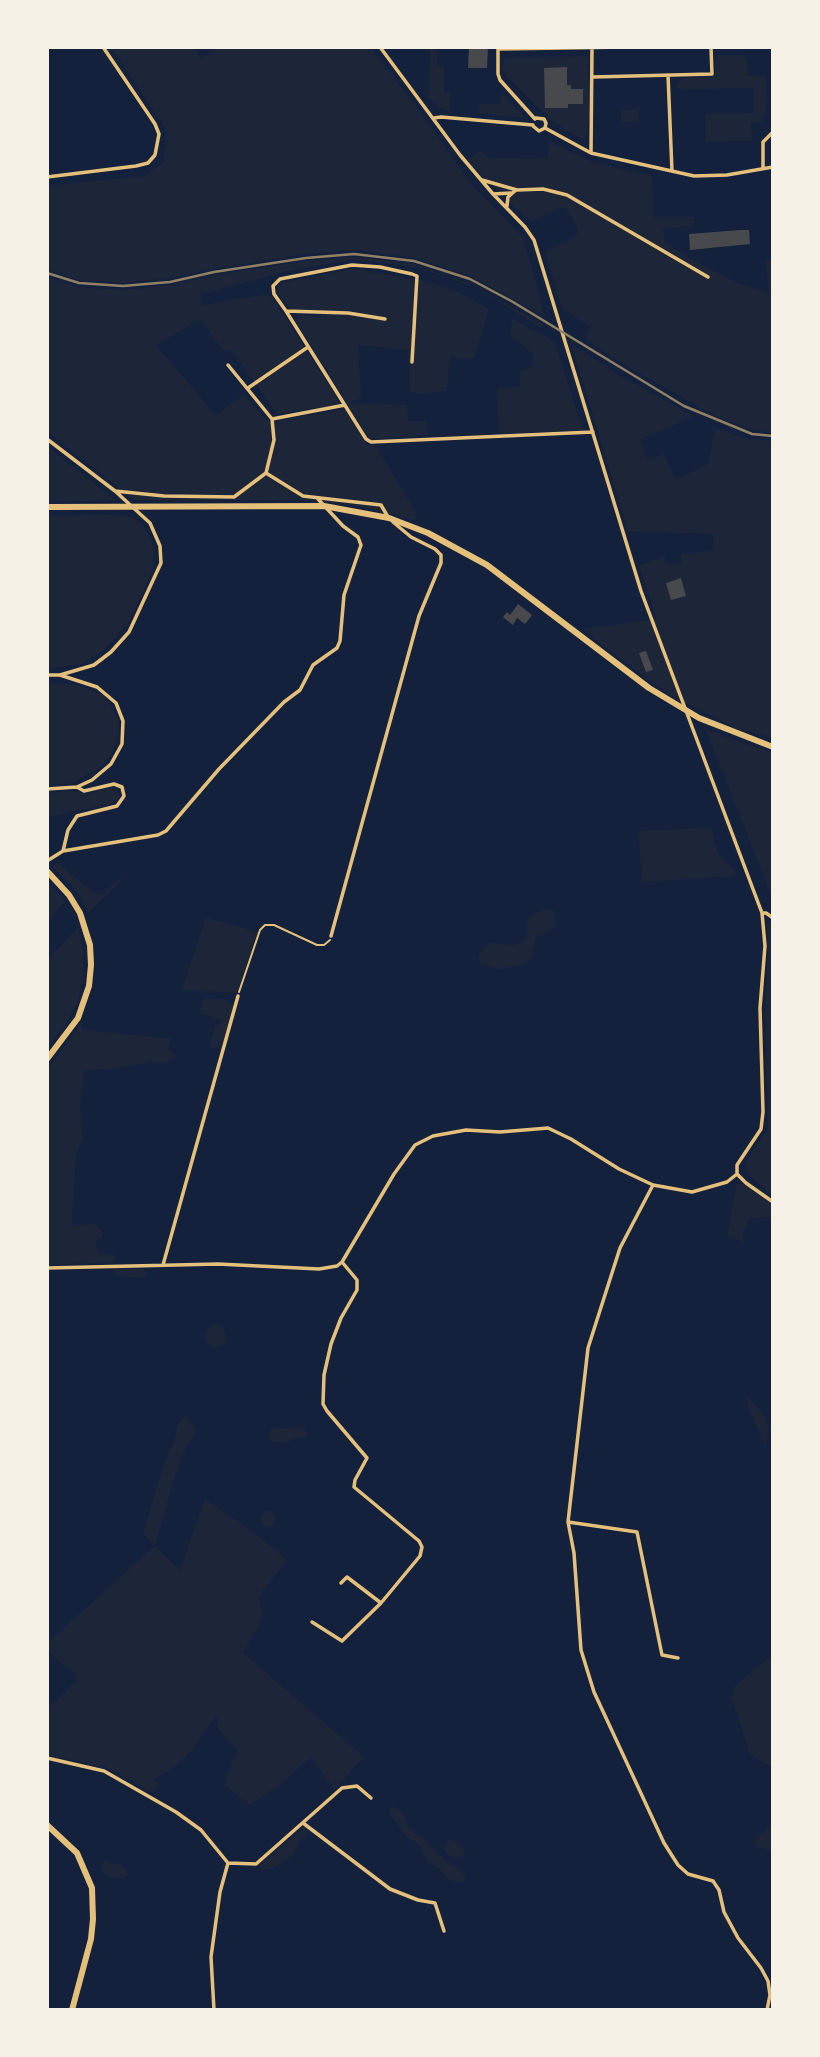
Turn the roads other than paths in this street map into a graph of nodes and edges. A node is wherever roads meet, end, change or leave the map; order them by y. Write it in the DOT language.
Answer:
graph roads {
  1 [pos="103,47"];
  2 [pos="380,47"];
  3 [pos="607,47"];
  4 [pos="626,47"];
  5 [pos="711,47"];
  6 [pos="498,48"];
  7 [pos="592,48"];
  8 [pos="668,75"];
  9 [pos="593,76"];
  10 [pos="434,118"];
  11 [pos="535,119"];
  12 [pos="533,125"];
  13 [pos="545,128"];
  14 [pos="773,132"];
  15 [pos="591,153"];
  16 [pos="773,167"];
  17 [pos="763,169"];
  18 [pos="672,172"];
  19 [pos="47,177"];
  20 [pos="480,179"];
  21 [pos="506,187"];
  22 [pos="517,190"];
  23 [pos="511,193"];
  24 [pos="493,194"];
  25 [pos="507,208"];
  26 [pos="708,277"];
  27 [pos="286,312"];
  28 [pos="385,319"];
  29 [pos="308,347"];
  30 [pos="412,362"];
  31 [pos="228,365"];
  32 [pos="248,388"];
  33 [pos="345,405"];
  34 [pos="272,419"];
  35 [pos="593,432"];
  36 [pos="47,439"];
  37 [pos="266,473"];
  38 [pos="115,491"];
  39 [pos="317,497"];
  40 [pos="47,507"];
  41 [pos="47,674"];
  42 [pos="60,675"];
  43 [pos="773,747"];
  44 [pos="77,787"];
  45 [pos="47,789"];
  46 [pos="63,851"];
  47 [pos="47,861"];
  48 [pos="47,871"];
  49 [pos="762,913"];
  50 [pos="773,918"];
  51 [pos="331,936"];
  52 [pos="238,996"];
  53 [pos="47,1059"];
  54 [pos="737,1174"];
  55 [pos="653,1185"];
  56 [pos="773,1202"];
  57 [pos="342,1262"];
  58 [pos="163,1265"];
  59 [pos="47,1268"];
  60 [pos="568,1522"];
  61 [pos="341,1583"];
  62 [pos="381,1603"];
  63 [pos="312,1622"];
  64 [pos="678,1658"];
  65 [pos="47,1758"];
  66 [pos="372,1798"];
  67 [pos="303,1823"];
  68 [pos="47,1825"];
  69 [pos="229,1863"];
  70 [pos="444,1931"];
  71 [pos="72,2010"];
  72 [pos="214,2010"];
  73 [pos="767,2010"];
  1 -- 19 [label="street"];
  2 -- 10 [label="street"];
  3 -- 4 [label="street"];
  3 -- 7 [label="street"];
  5 -- 8 [label="street"];
  6 -- 7 [label="street"];
  6 -- 11 [label="street"];
  7 -- 9 [label="street"];
  8 -- 9 [label="street"];
  8 -- 18 [label="street"];
  9 -- 15 [label="street"];
  10 -- 12 [label="street"];
  10 -- 20 [label="street"];
  11 -- 12 [label="street"];
  11 -- 13 [label="street"];
  12 -- 13 [label="street"];
  13 -- 15 [label="street"];
  14 -- 17 [label="street"];
  15 -- 18 [label="street"];
  16 -- 17 [label="street"];
  17 -- 18 [label="street"];
  20 -- 21 [label="street"];
  20 -- 24 [label="street"];
  21 -- 22 [label="street"];
  21 -- 24 [label="street"];
  22 -- 23 [label="street"];
  22 -- 26 [label="street"];
  23 -- 24 [label="street"];
  23 -- 25 [label="street"];
  24 -- 25 [label="street"];
  25 -- 35 [label="street"];
  27 -- 28 [label="street"];
  27 -- 29 [label="street"];
  27 -- 30 [label="street"];
  29 -- 32 [label="street"];
  29 -- 33 [label="street"];
  31 -- 32 [label="street"];
  32 -- 34 [label="street"];
  33 -- 34 [label="street"];
  33 -- 35 [label="street"];
  34 -- 37 [label="street"];
  35 -- 49 [label="street"];
  36 -- 38 [label="street"];
  37 -- 38 [label="street"];
  37 -- 39 [label="street"];
  38 -- 42 [label="street"];
  39 -- 46 [label="street"];
  39 -- 51 [label="street"];
  40 -- 43 [label="main road"];
  41 -- 42 [label="street"];
  42 -- 44 [label="street"];
  44 -- 45 [label="street"];
  44 -- 46 [label="street"];
  46 -- 47 [label="street"];
  48 -- 53 [label="main road"];
  49 -- 50 [label="street"];
  49 -- 54 [label="street"];
  52 -- 58 [label="street"];
  54 -- 55 [label="street"];
  54 -- 56 [label="street"];
  55 -- 57 [label="street"];
  55 -- 60 [label="street"];
  57 -- 58 [label="street"];
  57 -- 62 [label="street"];
  58 -- 59 [label="street"];
  60 -- 64 [label="street"];
  60 -- 73 [label="street"];
  61 -- 62 [label="street"];
  62 -- 63 [label="street"];
  65 -- 69 [label="street"];
  66 -- 67 [label="street"];
  67 -- 69 [label="street"];
  67 -- 70 [label="street"];
  68 -- 71 [label="main road"];
  69 -- 72 [label="street"];
}
